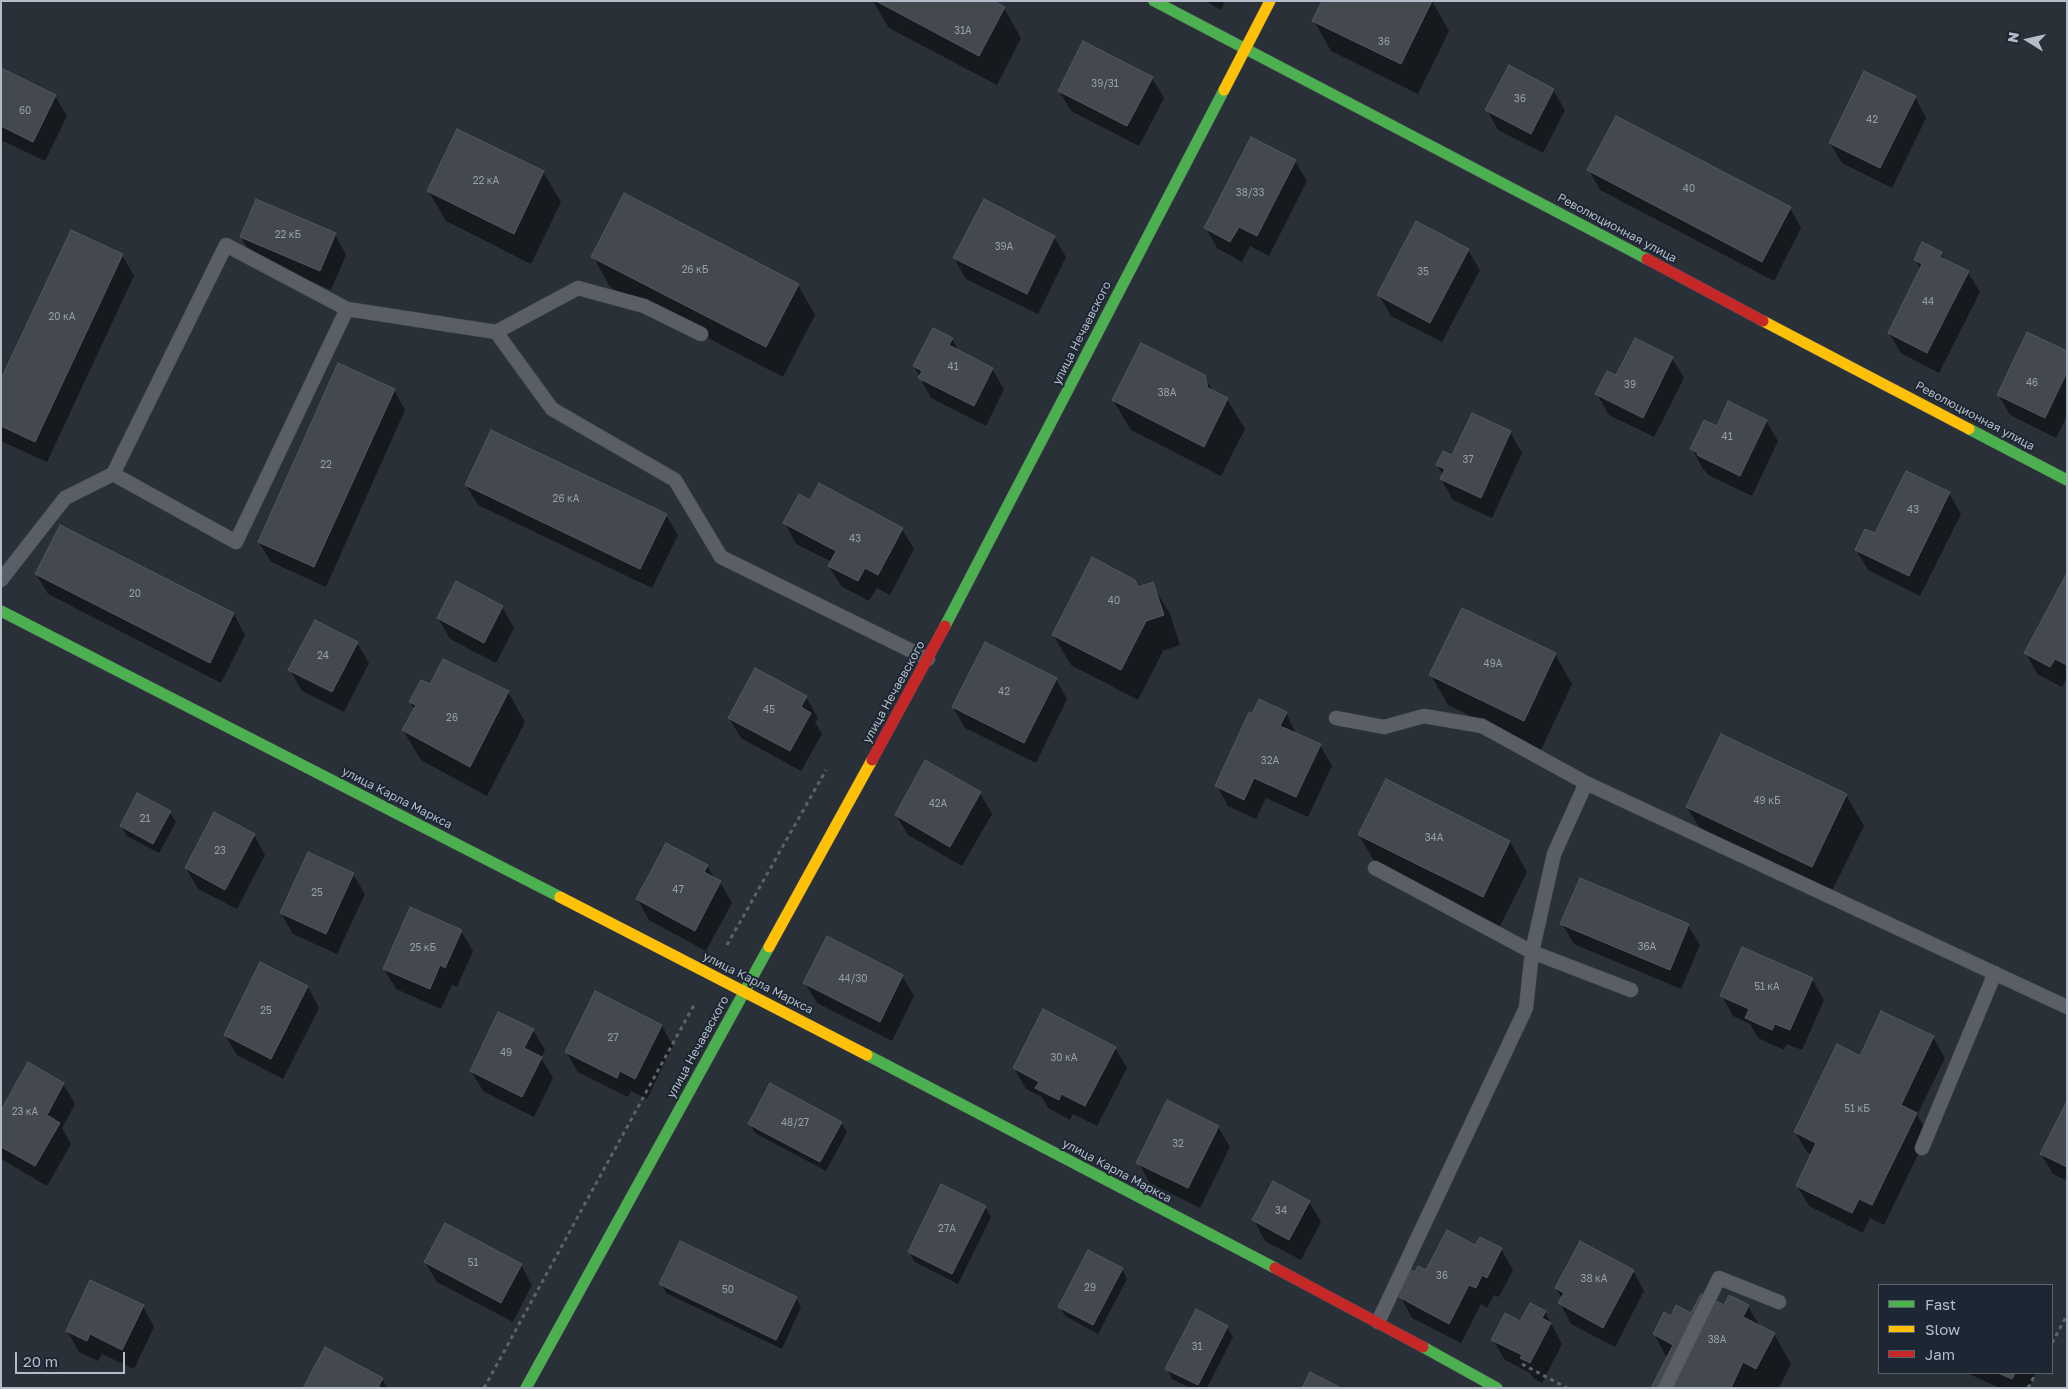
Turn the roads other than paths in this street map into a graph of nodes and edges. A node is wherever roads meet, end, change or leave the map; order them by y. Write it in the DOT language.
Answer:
graph roads {
  1 [pos="1154,1"];
  2 [pos="1270,1"];
  3 [pos="1245,48"];
  4 [pos="347,309"];
  5 [pos="496,332"];
  6 [pos="701,334"];
  7 [pos="112,474"];
  8 [pos="2067,480"];
  9 [pos="1,580"];
  10 [pos="1,611"];
  11 [pos="928,659"];
  12 [pos="1336,718"];
  13 [pos="1586,783"];
  14 [pos="1375,868"];
  15 [pos="1532,952"];
  16 [pos="1995,973"];
  17 [pos="1632,990"];
  18 [pos="744,991"];
  19 [pos="2067,1007"];
  20 [pos="1922,1148"];
  21 [pos="1779,1302"];
  22 [pos="1378,1322"];
  23 [pos="526,1388"];
  24 [pos="1498,1388"];
  25 [pos="1665,1388"];
  1 -- 3 [label="street, Революционная улица"];
  2 -- 3 [label="street, улица Нечаевского"];
  3 -- 8 [label="street, Революционная улица"];
  3 -- 11 [label="street, улица Нечаевского"];
  4 -- 5 [label="lane"];
  4 -- 7 [label="lane"];
  4 -- 7 [label="lane"];
  5 -- 6 [label="lane"];
  5 -- 11 [label="lane"];
  7 -- 9 [label="lane"];
  10 -- 18 [label="street, улица Карла Маркса"];
  11 -- 18 [label="street, улица Нечаевского"];
  12 -- 13 [label="lane"];
  13 -- 15 [label="lane"];
  13 -- 16 [label="lane"];
  14 -- 15 [label="lane"];
  15 -- 17 [label="lane"];
  15 -- 22 [label="lane"];
  16 -- 19 [label="lane"];
  16 -- 20 [label="lane"];
  18 -- 22 [label="street, улица Карла Маркса"];
  18 -- 23 [label="street, улица Нечаевского"];
  21 -- 25 [label="lane"];
  22 -- 24 [label="street, улица Карла Маркса"];
}
